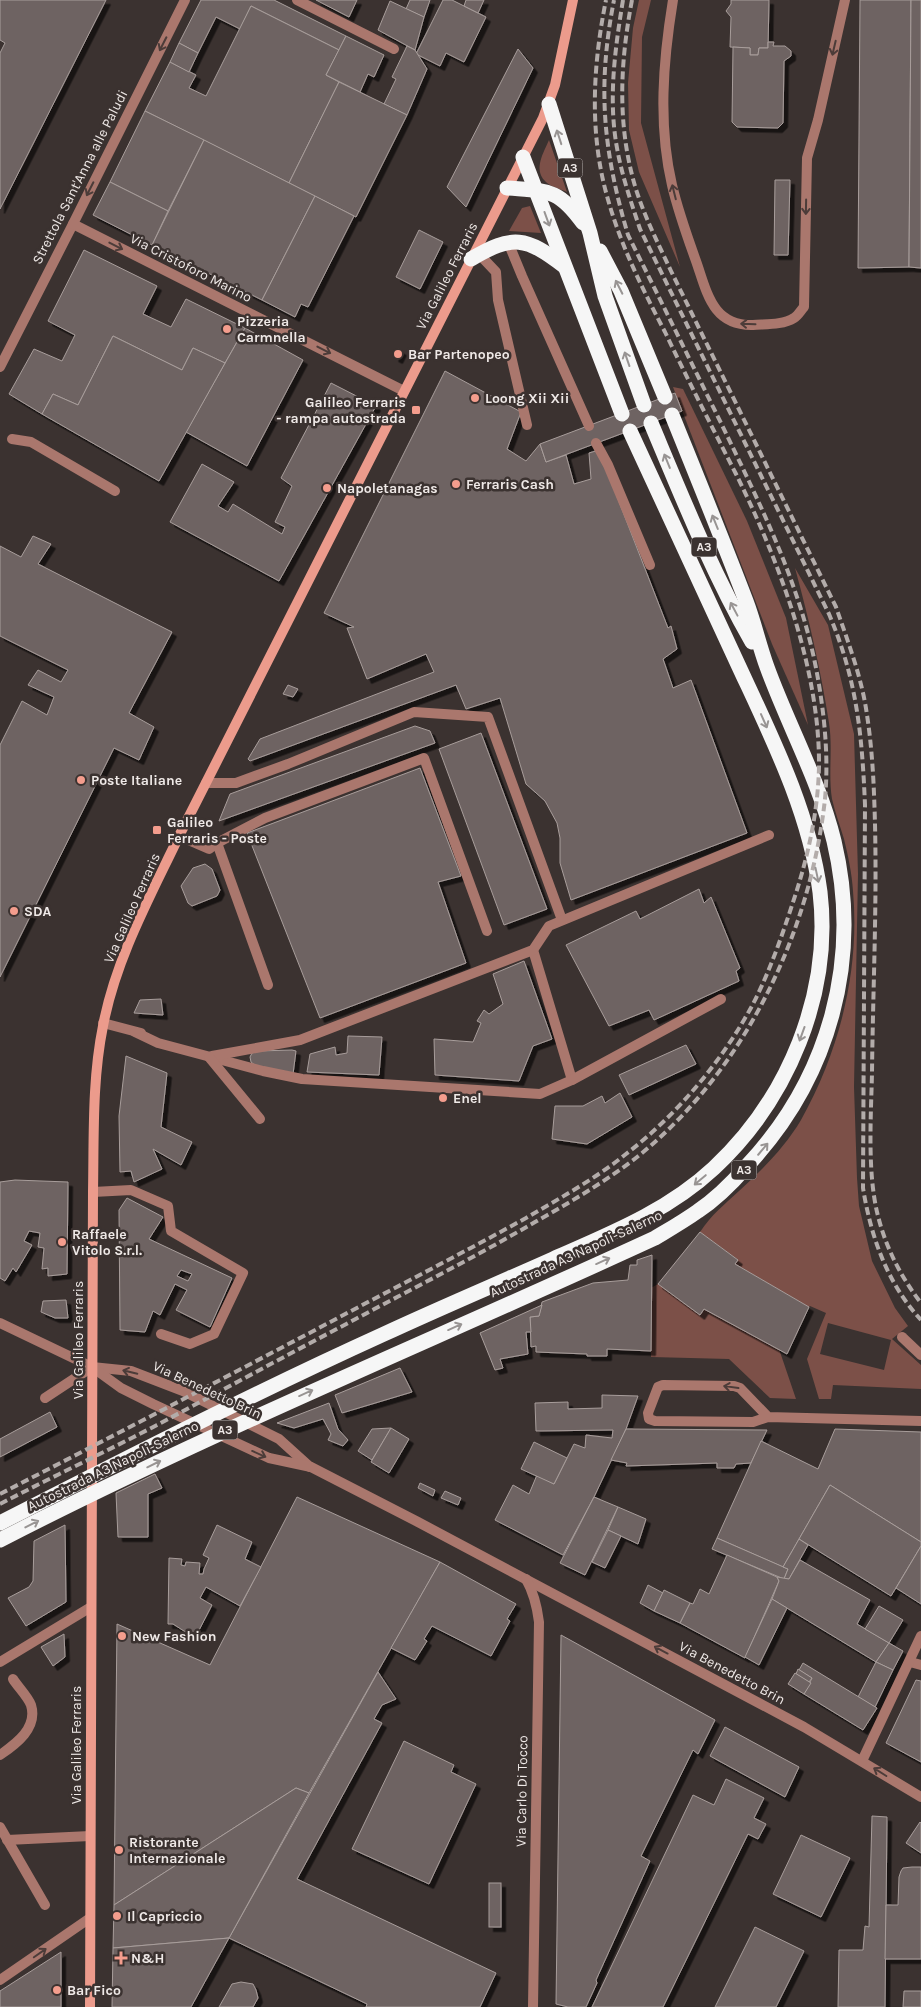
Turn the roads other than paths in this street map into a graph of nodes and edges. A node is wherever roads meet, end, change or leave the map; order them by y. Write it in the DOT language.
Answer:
graph roads {
  1 [pos="185,0"];
  2 [pos="297,0"];
  3 [pos="573,0"];
  4 [pos="673,0"];
  5 [pos="845,0"];
  6 [pos="394,49"];
  7 [pos="549,104"];
  8 [pos="523,157"];
  9 [pos="507,188"];
  10 [pos="536,190"];
  11 [pos="73,224"];
  12 [pos="590,233"];
  13 [pos="508,242"];
  14 [pos="475,256"];
  15 [pos="564,267"];
  16 [pos="0,367"];
  17 [pos="404,391"];
  18 [pos="665,397"];
  19 [pos="644,405"];
  20 [pos="622,414"];
  21 [pos="672,415"];
  22 [pos="651,423"];
  23 [pos="527,424"];
  24 [pos="588,426"];
  25 [pos="630,431"];
  26 [pos="12,439"];
  27 [pos="596,443"];
  28 [pos="115,491"];
  29 [pos="650,565"];
  30 [pos="767,667"];
  31 [pos="206,784"];
  32 [pos="769,835"];
  33 [pos="179,836"];
  34 [pos="217,843"];
  35 [pos="562,920"];
  36 [pos="487,931"];
  37 [pos="533,950"];
  38 [pos="268,985"];
  39 [pos="721,999"];
  40 [pos="103,1023"];
  41 [pos="209,1057"];
  42 [pos="572,1080"];
  43 [pos="260,1119"];
  44 [pos="93,1192"];
  45 [pos="0,1323"];
  46 [pos="161,1334"];
  47 [pos="902,1337"];
  48 [pos="921,1355"];
  49 [pos="92,1366"];
  50 [pos="45,1398"];
  51 [pos="768,1417"];
  52 [pos="921,1421"];
  53 [pos="311,1467"];
  54 [pos="0,1523"];
  55 [pos="0,1540"];
  56 [pos="526,1579"];
  57 [pos="91,1607"];
  58 [pos="921,1636"];
  59 [pos="0,1662"];
  60 [pos="910,1662"];
  61 [pos="921,1665"];
  62 [pos="13,1679"];
  63 [pos="0,1755"];
  64 [pos="862,1761"];
  65 [pos="921,1798"];
  66 [pos="0,1826"];
  67 [pos="90,1836"];
  68 [pos="7,1840"];
  69 [pos="45,1905"];
  70 [pos="90,1918"];
  71 [pos="0,1980"];
  72 [pos="90,2007"];
  73 [pos="533,2007"];
  1 -- 11 [label="street, Strettola Sant'Anna alle Paludi, one-way"];
  2 -- 6 [label="street"];
  3 -- 7 [label="main road, Via Galileo Ferraris"];
  5 -- 4 [label="street, one-way"];
  7 -- 8 [label="main road, Via Galileo Ferraris"];
  12 -- 7 [label="highway, A3, one-way"];
  8 -- 9 [label="main road, Via Galileo Ferraris"];
  8 -- 10 [label="highway"];
  9 -- 10 [label="highway, A3"];
  9 -- 14 [label="main road, Via Galileo Ferraris"];
  10 -- 12 [label="highway, A3"];
  10 -- 15 [label="highway, one-way"];
  11 -- 16 [label="street, Strettola Sant'Anna alle Paludi"];
  11 -- 17 [label="street, Via Cristoforo Marino, one-way"];
  18 -- 12 [label="highway, A3, one-way"];
  19 -- 12 [label="highway, A3, one-way"];
  13 -- 14 [label="highway"];
  13 -- 15 [label="highway"];
  13 -- 24 [label="street"];
  14 -- 17 [label="main road, Via Galileo Ferraris"];
  14 -- 23 [label="street"];
  15 -- 20 [label="highway"];
  17 -- 31 [label="main road, Via Galileo Ferraris"];
  30 -- 21 [label="highway, A3, one-way"];
  30 -- 22 [label="highway, A3, one-way"];
  25 -- 54 [label="highway, Autostrada A3 Napoli-Salerno / A3, one-way"];
  26 -- 28 [label="street"];
  27 -- 29 [label="street"];
  55 -- 30 [label="highway, Autostrada A3 Napoli-Salerno / A3, one-way"];
  31 -- 33 [label="main road, Via Galileo Ferraris"];
  31 -- 35 [label="street"];
  32 -- 35 [label="street"];
  33 -- 34 [label="street"];
  33 -- 40 [label="main road, Via Galileo Ferraris"];
  34 -- 36 [label="street"];
  34 -- 38 [label="street"];
  35 -- 37 [label="street"];
  37 -- 41 [label="street"];
  37 -- 42 [label="street"];
  39 -- 42 [label="street"];
  40 -- 41 [label="street"];
  40 -- 44 [label="main road, Via Galileo Ferraris"];
  41 -- 42 [label="street"];
  41 -- 43 [label="street"];
  44 -- 46 [label="street"];
  44 -- 49 [label="main road, Via Galileo Ferraris"];
  45 -- 49 [label="street, Via Benedetto Brin"];
  47 -- 48 [label="street"];
  49 -- 50 [label="street"];
  49 -- 53 [label="street, one-way"];
  53 -- 49 [label="street, Via Benedetto Brin, one-way"];
  49 -- 57 [label="main road, Via Galileo Ferraris"];
  51 -- 51 [label="street, one-way"];
  51 -- 52 [label="street"];
  53 -- 56 [label="street, Via Benedetto Brin"];
  64 -- 56 [label="street, Via Benedetto Brin, one-way"];
  56 -- 73 [label="street, Via Carlo Di Tocco"];
  57 -- 59 [label="street"];
  57 -- 67 [label="main road, Via Galileo Ferraris"];
  58 -- 60 [label="street"];
  60 -- 61 [label="street"];
  60 -- 64 [label="street"];
  62 -- 63 [label="street"];
  65 -- 64 [label="street, Via Benedetto Brin, one-way"];
  66 -- 68 [label="street"];
  67 -- 68 [label="street"];
  67 -- 70 [label="main road, Via Galileo Ferraris"];
  68 -- 69 [label="street"];
  71 -- 70 [label="street, one-way"];
  70 -- 72 [label="main road, Via Galileo Ferraris"];
}
